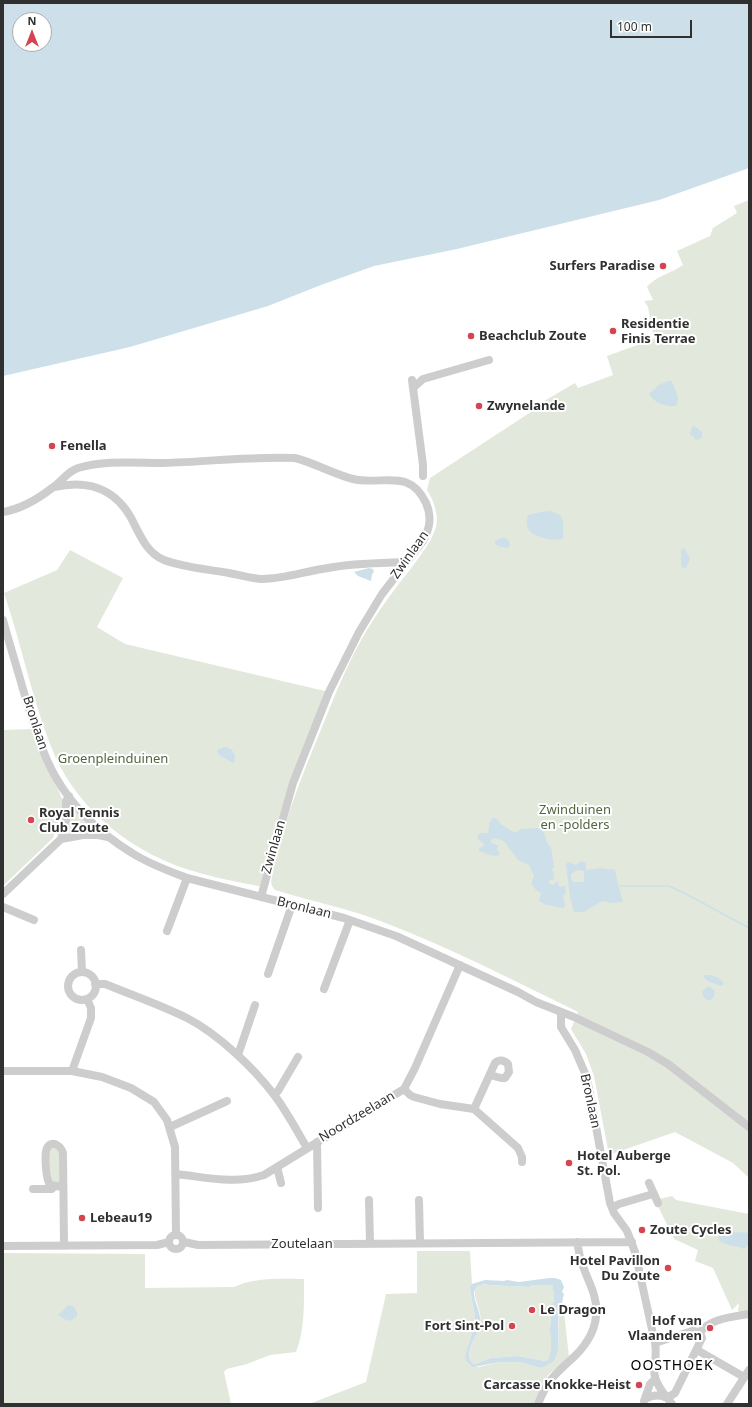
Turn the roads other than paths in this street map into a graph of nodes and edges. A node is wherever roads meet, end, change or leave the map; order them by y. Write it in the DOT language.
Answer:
graph roads {
  1 [pos="489,360"];
  2 [pos="76,469"];
  3 [pos="423,476"];
  4 [pos="78,484"];
  5 [pos="53,488"];
  6 [pos="3,512"];
  7 [pos="406,562"];
  8 [pos="3,620"];
  9 [pos="69,796"];
  10 [pos="109,837"];
  11 [pos="61,839"];
  12 [pos="187,878"];
  13 [pos="3,894"];
  14 [pos="261,897"];
  15 [pos="292,905"];
  16 [pos="3,907"];
  17 [pos="34,920"];
  18 [pos="350,920"];
  19 [pos="167,931"];
  20 [pos="81,950"];
  21 [pos="460,965"];
  22 [pos="82,972"];
  23 [pos="268,974"];
  24 [pos="95,984"];
  25 [pos="324,989"];
  26 [pos="87,999"];
  27 [pos="255,1005"];
  28 [pos="561,1012"];
  29 [pos="238,1055"];
  30 [pos="298,1057"];
  31 [pos="3,1071"];
  32 [pos="72,1071"];
  33 [pos="490,1075"];
  34 [pos="404,1089"];
  35 [pos="274,1095"];
  36 [pos="227,1101"];
  37 [pos="474,1109"];
  38 [pos="170,1126"];
  39 [pos="749,1128"];
  40 [pos="317,1142"];
  41 [pos="307,1148"];
  42 [pos="522,1162"];
  43 [pos="277,1167"];
  44 [pos="176,1174"];
  45 [pos="281,1183"];
  46 [pos="650,1183"];
  47 [pos="54,1187"];
  48 [pos="63,1187"];
  49 [pos="33,1189"];
  50 [pos="653,1194"];
  51 [pos="369,1200"];
  52 [pos="419,1200"];
  53 [pos="658,1203"];
  54 [pos="318,1208"];
  55 [pos="612,1208"];
  56 [pos="176,1235"];
  57 [pos="169,1242"];
  58 [pos="184,1242"];
  59 [pos="577,1242"];
  60 [pos="632,1242"];
  61 [pos="420,1243"];
  62 [pos="370,1244"];
  63 [pos="3,1246"];
  64 [pos="64,1246"];
  65 [pos="749,1314"];
  66 [pos="700,1332"];
  67 [pos="655,1343"];
  68 [pos="696,1350"];
  69 [pos="747,1374"];
  70 [pos="655,1378"];
  71 [pos="644,1401"];
  72 [pos="669,1401"];
  73 [pos="538,1404"];
  74 [pos="726,1404"];
  1 -- 3 [label="street"];
  2 -- 4 [label="street"];
  2 -- 5 [label="street, Zwinlaan"];
  2 -- 7 [label="street, Zwinlaan"];
  4 -- 5 [label="street"];
  4 -- 7 [label="street"];
  5 -- 6 [label="street, Zwinlaan"];
  7 -- 14 [label="street, Zwinlaan"];
  8 -- 9 [label="street, Bronlaan"];
  9 -- 10 [label="street, Bronlaan"];
  9 -- 11 [label="street"];
  10 -- 11 [label="street"];
  10 -- 12 [label="street, Bronlaan"];
  11 -- 13 [label="street"];
  12 -- 14 [label="street, Bronlaan"];
  12 -- 19 [label="street"];
  14 -- 15 [label="street, Bronlaan"];
  15 -- 18 [label="street, Bronlaan"];
  15 -- 23 [label="street"];
  16 -- 17 [label="street"];
  18 -- 21 [label="street, Bronlaan"];
  18 -- 25 [label="street, Bronlaan"];
  20 -- 22 [label="street"];
  21 -- 28 [label="street, Bronlaan"];
  21 -- 34 [label="street, Noordzeelaan"];
  22 -- 24 [label="street"];
  22 -- 26 [label="street"];
  24 -- 26 [label="street"];
  24 -- 29 [label="street"];
  26 -- 32 [label="street"];
  27 -- 29 [label="street"];
  28 -- 39 [label="street"];
  28 -- 55 [label="street, Bronlaan"];
  29 -- 35 [label="street"];
  30 -- 35 [label="street"];
  31 -- 32 [label="street"];
  32 -- 38 [label="street"];
  33 -- 37 [label="street"];
  34 -- 37 [label="street"];
  34 -- 40 [label="street, Noordzeelaan"];
  35 -- 41 [label="street"];
  36 -- 38 [label="street"];
  37 -- 42 [label="street"];
  38 -- 44 [label="street"];
  40 -- 41 [label="street, Noordzeelaan"];
  40 -- 54 [label="street"];
  41 -- 43 [label="street, Noordzeelaan"];
  43 -- 44 [label="street, Noordzeelaan"];
  43 -- 45 [label="street"];
  44 -- 56 [label="street"];
  46 -- 50 [label="street"];
  47 -- 48 [label="street"];
  47 -- 48 [label="street"];
  47 -- 49 [label="street"];
  48 -- 64 [label="street"];
  50 -- 53 [label="street"];
  50 -- 55 [label="street"];
  51 -- 62 [label="street"];
  52 -- 61 [label="street"];
  55 -- 60 [label="street, Bronlaan"];
  56 -- 57 [label="street"];
  56 -- 58 [label="street"];
  57 -- 58 [label="street, Zoutelaan"];
  57 -- 64 [label="street, Zoutelaan"];
  58 -- 62 [label="street, Zoutelaan"];
  59 -- 60 [label="street, Zoutelaan"];
  59 -- 61 [label="street, Zoutelaan"];
  59 -- 73 [label="street"];
  60 -- 67 [label="street, Bronlaan"];
  61 -- 62 [label="street, Zoutelaan"];
  63 -- 64 [label="street, Zoutelaan"];
  65 -- 66 [label="street"];
  66 -- 67 [label="street"];
  66 -- 68 [label="street"];
  67 -- 70 [label="street, Bronlaan"];
  68 -- 69 [label="street"];
  68 -- 72 [label="street"];
  69 -- 74 [label="street"];
  70 -- 71 [label="street"];
  70 -- 72 [label="street"];
  71 -- 72 [label="street"];
}
